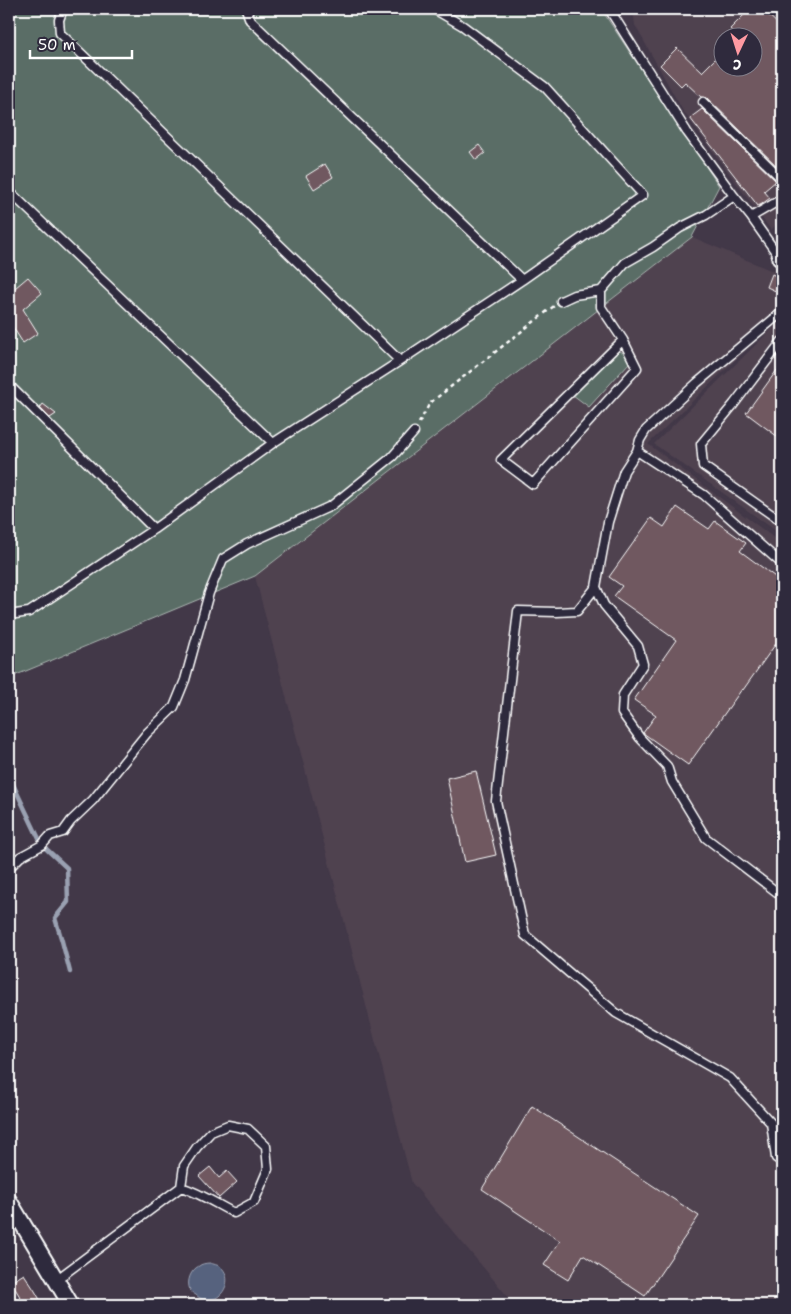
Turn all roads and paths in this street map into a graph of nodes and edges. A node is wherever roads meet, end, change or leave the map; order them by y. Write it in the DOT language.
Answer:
graph roads {
  1 [pos="62,9"];
  2 [pos="246,9"];
  3 [pos="434,9"];
  4 [pos="609,9"];
  5 [pos="775,9"];
  6 [pos="782,16"];
  7 [pos="702,102"];
  8 [pos="782,179"];
  9 [pos="9,190"];
  10 [pos="782,195"];
  11 [pos="734,196"];
  12 [pos="751,216"];
  13 [pos="781,258"];
  14 [pos="522,280"];
  15 [pos="601,291"];
  16 [pos="561,301"];
  17 [pos="782,312"];
  18 [pos="623,340"];
  19 [pos="782,341"];
  20 [pos="400,361"];
  21 [pos="9,385"];
  22 [pos="414,432"];
  23 [pos="274,443"];
  24 [pos="637,451"];
  25 [pos="782,522"];
  26 [pos="154,529"];
  27 [pos="782,564"];
  28 [pos="596,587"];
  29 [pos="9,615"];
  30 [pos="9,868"];
  31 [pos="782,896"];
  32 [pos="782,1162"];
  33 [pos="181,1187"];
  34 [pos="9,1201"];
  35 [pos="56,1280"];
  36 [pos="71,1305"];
  1 -- 20 [label="lane"];
  2 -- 14 [label="lane"];
  3 -- 14 [label="lane"];
  4 -- 11 [label="lane"];
  5 -- 6 [label="lane"];
  7 -- 8 [label="lane"];
  9 -- 23 [label="lane"];
  10 -- 12 [label="lane"];
  11 -- 12 [label="lane"];
  11 -- 15 [label="lane"];
  12 -- 13 [label="lane"];
  14 -- 20 [label="lane"];
  15 -- 16 [label="lane"];
  15 -- 18 [label="lane"];
  16 -- 22 [label="path"];
  17 -- 24 [label="lane"];
  18 -- 18 [label="lane"];
  19 -- 25 [label="lane"];
  20 -- 23 [label="lane"];
  21 -- 26 [label="lane"];
  22 -- 30 [label="lane"];
  23 -- 26 [label="lane"];
  24 -- 27 [label="lane"];
  24 -- 28 [label="lane"];
  26 -- 29 [label="lane"];
  28 -- 31 [label="lane"];
  28 -- 32 [label="lane"];
  33 -- 33 [label="lane"];
  33 -- 35 [label="lane"];
  34 -- 35 [label="street"];
  35 -- 36 [label="street"];
}
